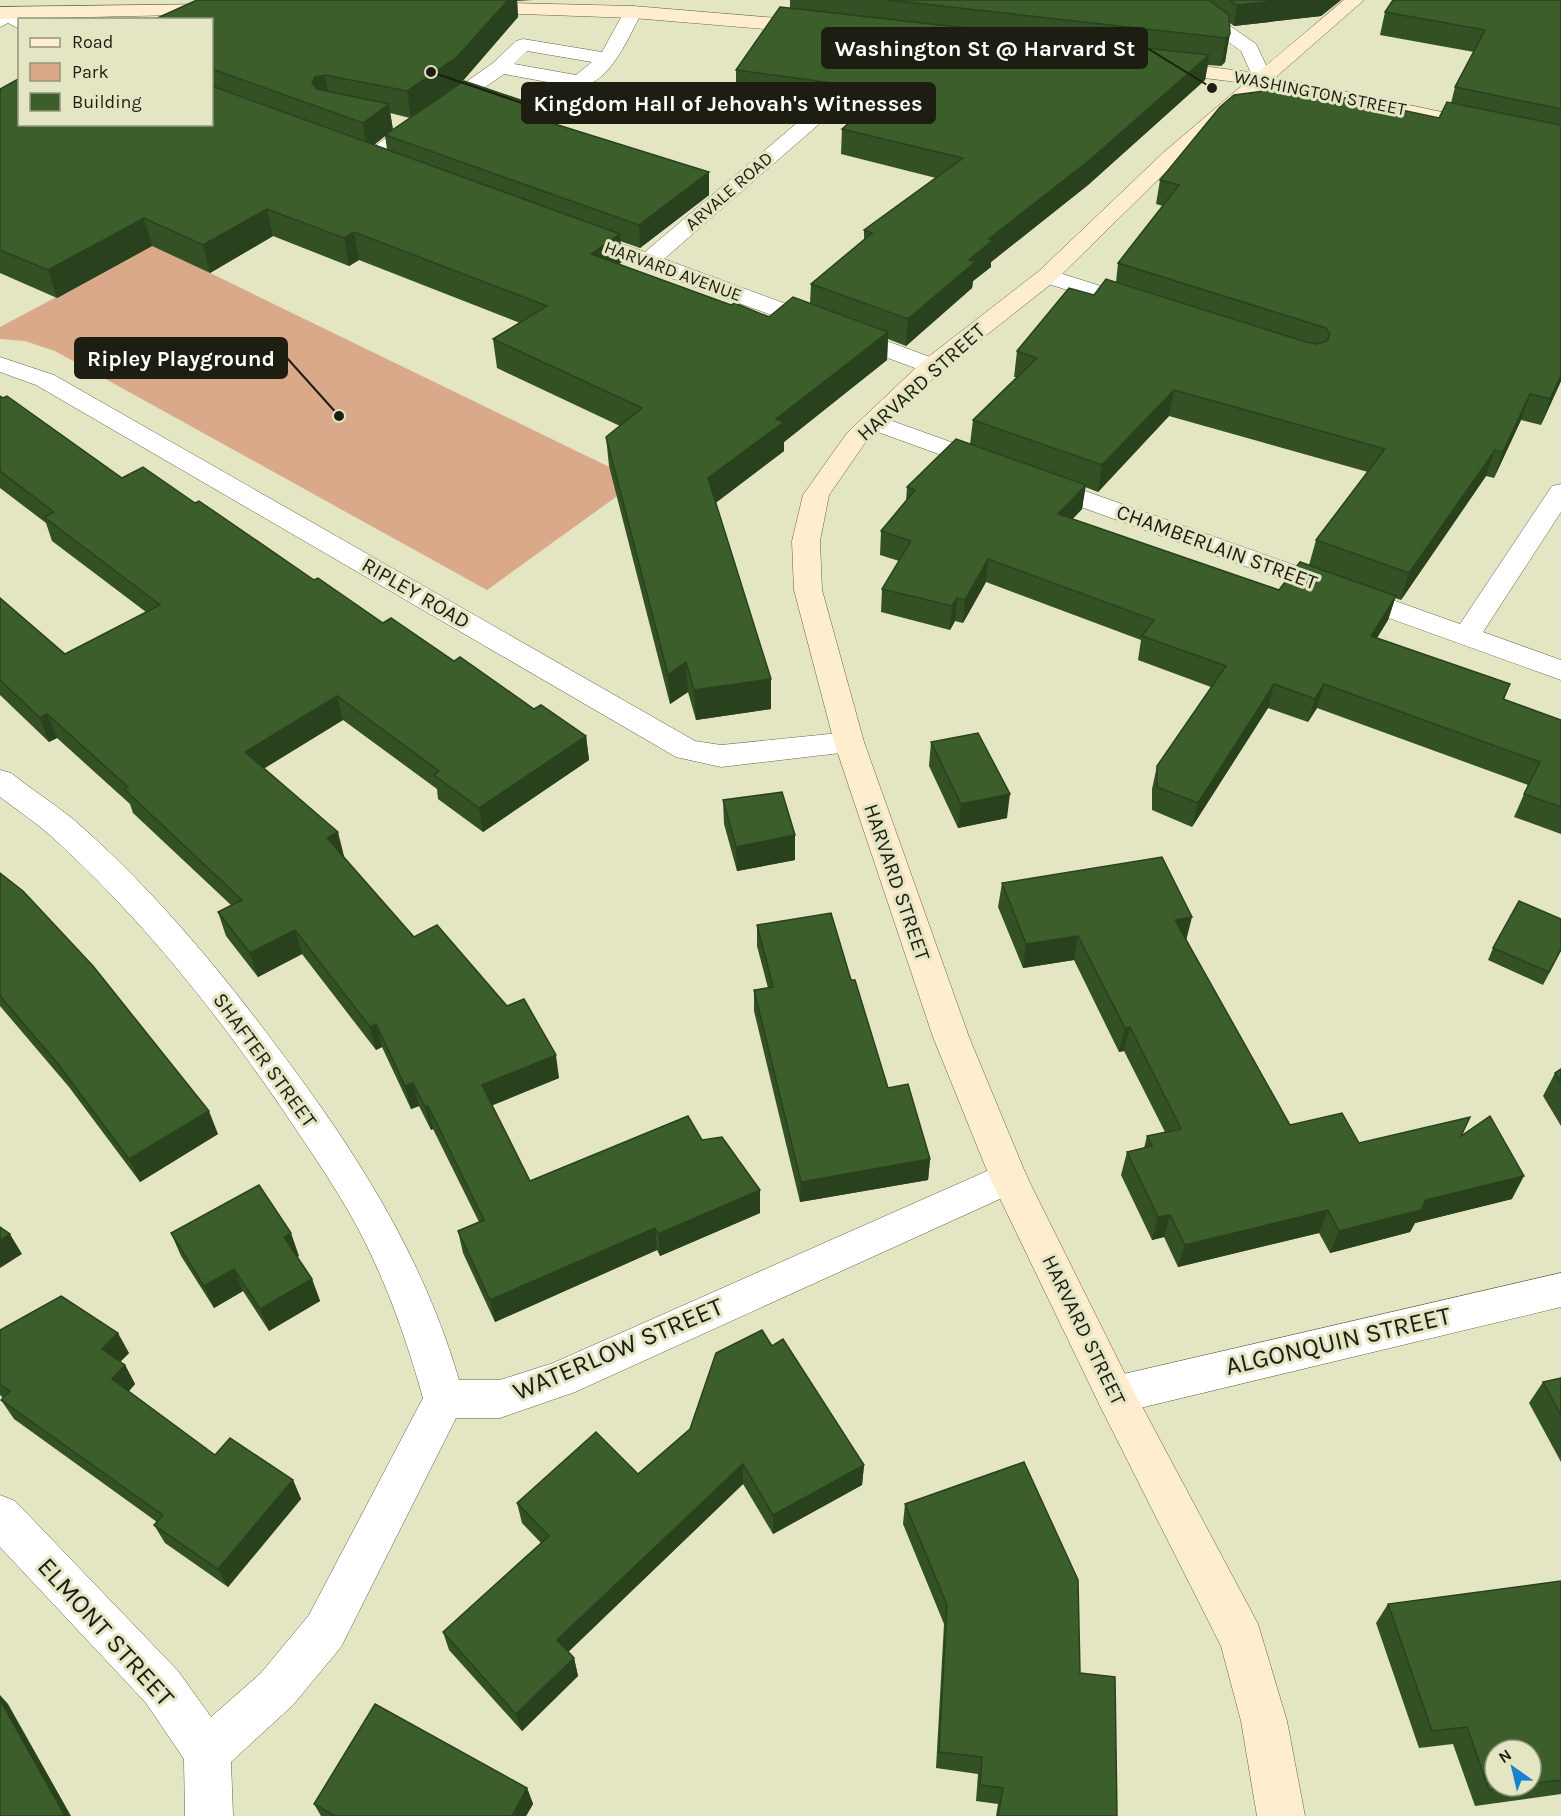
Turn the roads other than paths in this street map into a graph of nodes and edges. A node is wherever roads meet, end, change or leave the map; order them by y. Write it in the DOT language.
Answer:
graph roads {
  1 [pos="1179,0"];
  2 [pos="1355,0"];
  3 [pos="451,8"];
  4 [pos="239,10"];
  5 [pos="633,12"];
  6 [pos="7,18"];
  7 [pos="836,29"];
  8 [pos="608,59"];
  9 [pos="1145,65"];
  10 [pos="500,67"];
  11 [pos="1263,80"];
  12 [pos="811,121"];
  13 [pos="394,122"];
  14 [pos="415,127"];
  15 [pos="1561,142"];
  16 [pos="369,159"];
  17 [pos="561,229"];
  18 [pos="647,262"];
  19 [pos="1047,276"];
  20 [pos="1163,314"];
  21 [pos="0,364"];
  22 [pos="933,366"];
  23 [pos="873,422"];
  24 [pos="1561,492"];
  25 [pos="1466,636"];
  26 [pos="1561,670"];
  27 [pos="849,742"];
  28 [pos="0,781"];
  29 [pos="1009,1178"];
  30 [pos="1561,1290"];
  31 [pos="1115,1395"];
  32 [pos="444,1399"];
  33 [pos="0,1516"];
  34 [pos="207,1752"];
  35 [pos="209,1816"];
  36 [pos="1281,1816"];
  1 -- 11 [label="street"];
  2 -- 11 [label="main road, HARVARD STREET"];
  3 -- 5 [label="main road"];
  4 -- 6 [label="main road"];
  5 -- 7 [label="main road"];
  5 -- 8 [label="street"];
  8 -- 10 [label="street"];
  8 -- 10 [label="street"];
  9 -- 11 [label="main road, WASHINGTON STREET"];
  10 -- 14 [label="street"];
  11 -- 15 [label="main road, WASHINGTON STREET"];
  11 -- 19 [label="main road, HARVARD STREET"];
  12 -- 18 [label="street, ARVALE ROAD"];
  13 -- 14 [label="street"];
  14 -- 16 [label="street"];
  17 -- 18 [label="street, HARVARD AVENUE"];
  18 -- 22 [label="street, HARVARD AVENUE"];
  19 -- 20 [label="street"];
  19 -- 22 [label="main road, HARVARD STREET"];
  21 -- 27 [label="street, RIPLEY ROAD"];
  22 -- 23 [label="main road, HARVARD STREET"];
  23 -- 25 [label="street, CHAMBERLAIN STREET"];
  23 -- 27 [label="main road, HARVARD STREET"];
  24 -- 25 [label="street"];
  25 -- 26 [label="street, CHAMBERLAIN STREET"];
  27 -- 29 [label="main road, HARVARD STREET"];
  28 -- 32 [label="street, SHAFTER STREET"];
  29 -- 31 [label="main road, HARVARD STREET"];
  29 -- 32 [label="street, WATERLOW STREET"];
  30 -- 31 [label="street, ALGONQUIN STREET"];
  31 -- 36 [label="main road, HARVARD STREET"];
  32 -- 34 [label="street"];
  33 -- 34 [label="street, ELMONT STREET"];
  34 -- 35 [label="street"];
}
